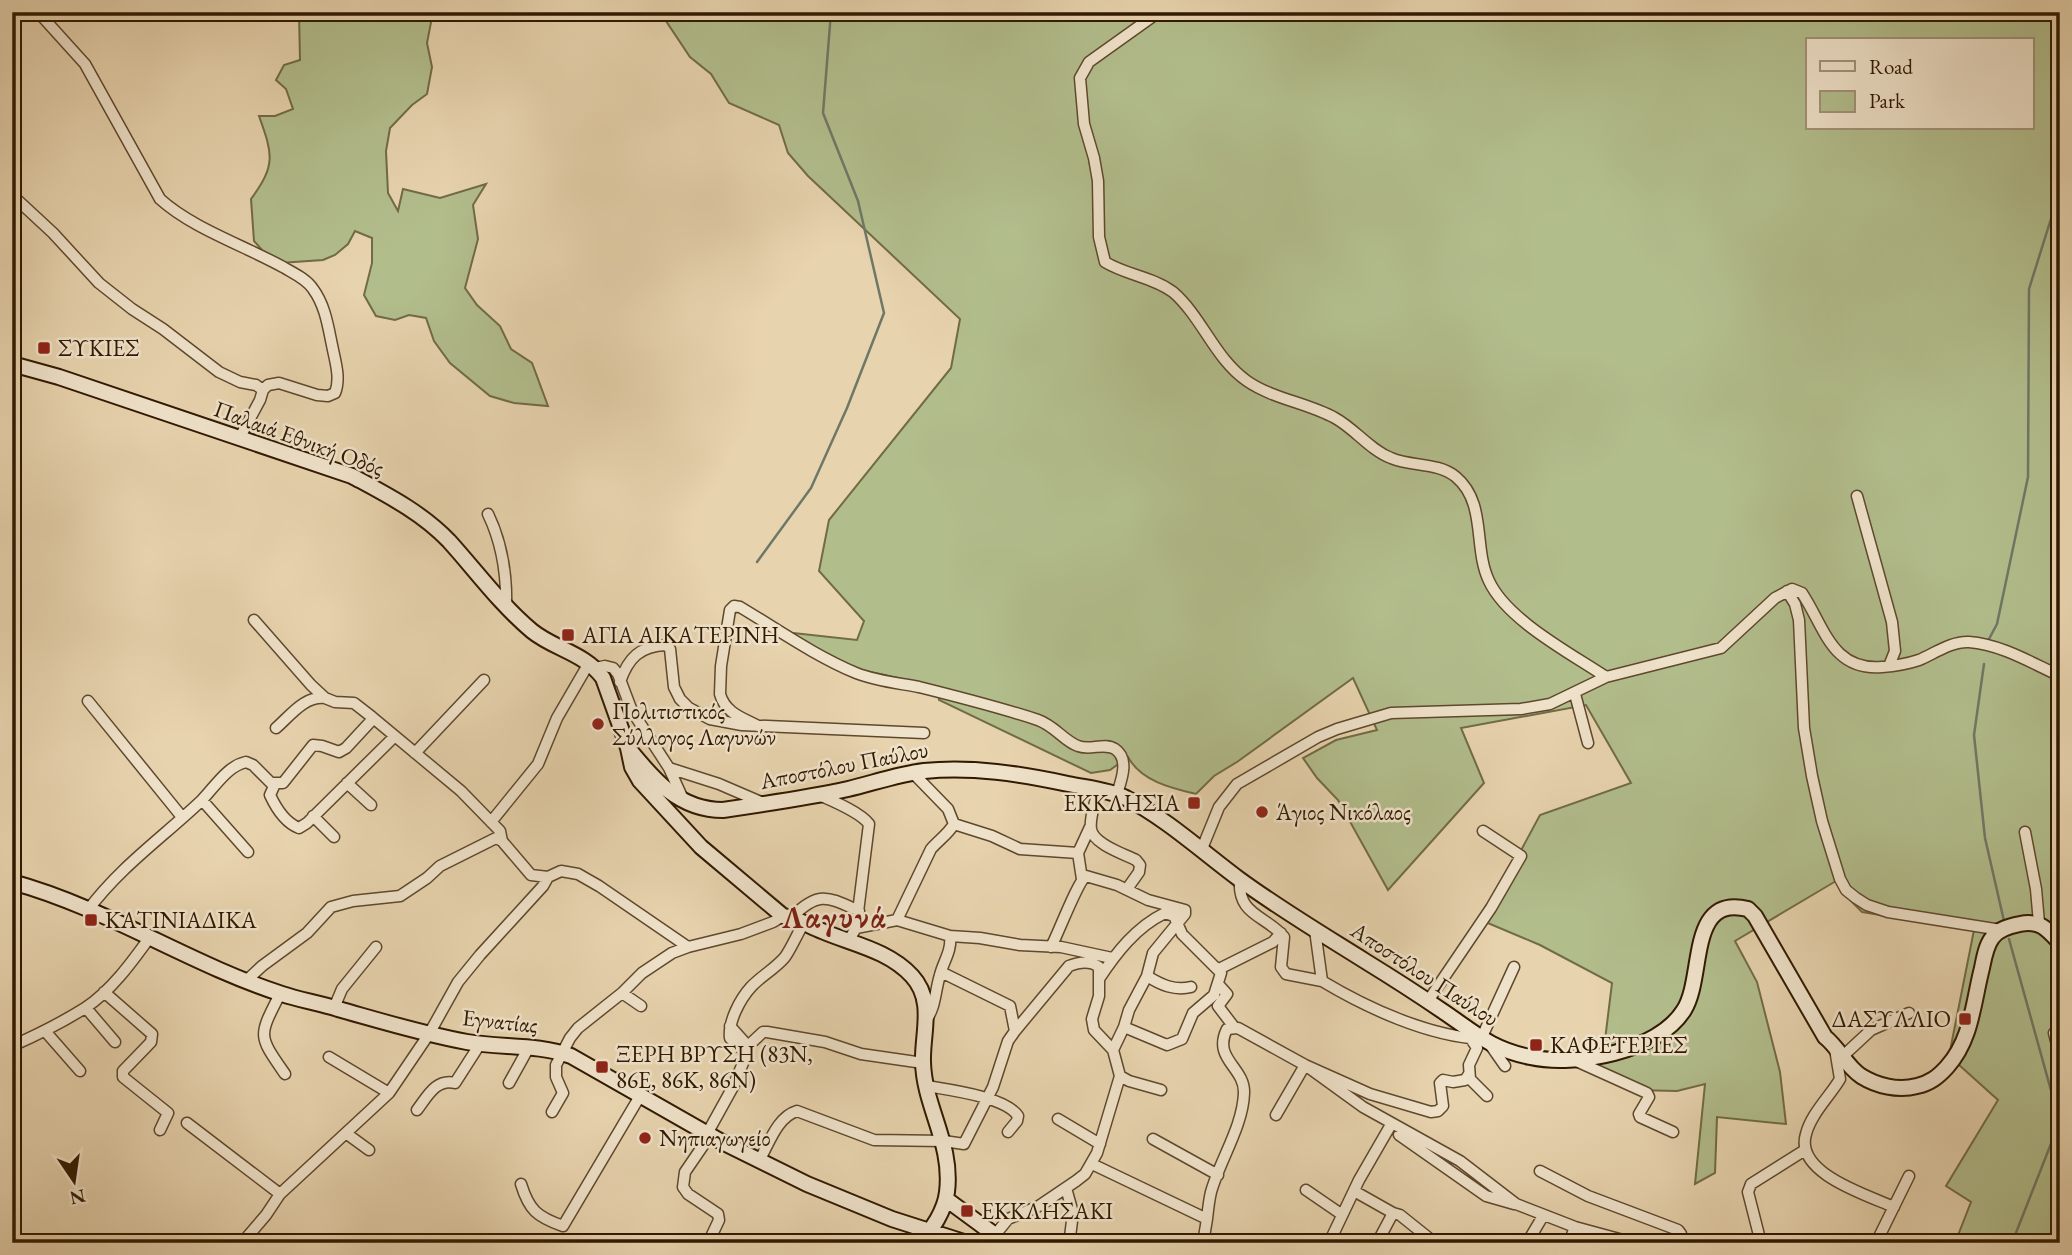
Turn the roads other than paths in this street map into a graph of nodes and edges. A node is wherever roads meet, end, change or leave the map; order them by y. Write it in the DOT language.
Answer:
graph roads {
  1 [pos="38,12"];
  2 [pos="1159,12"];
  3 [pos="12,195"];
  4 [pos="12,364"];
  5 [pos="263,390"];
  6 [pos="239,439"];
  7 [pos="1857,496"];
  8 [pos="488,513"];
  9 [pos="1787,591"];
  10 [pos="506,608"];
  11 [pos="254,620"];
  12 [pos="592,665"];
  13 [pos="1889,666"];
  14 [pos="2060,676"];
  15 [pos="1606,677"];
  16 [pos="484,680"];
  17 [pos="620,682"];
  18 [pos="1575,694"];
  19 [pos="325,698"];
  20 [pos="88,701"];
  21 [pos="372,717"];
  22 [pos="758,726"];
  23 [pos="276,728"];
  24 [pos="924,733"];
  25 [pos="394,737"];
  26 [pos="1588,743"];
  27 [pos="628,748"];
  28 [pos="415,753"];
  29 [pos="669,768"];
  30 [pos="913,773"];
  31 [pos="347,783"];
  32 [pos="275,784"];
  33 [pos="1098,790"];
  34 [pos="1117,794"];
  35 [pos="819,795"];
  36 [pos="202,800"];
  37 [pos="685,803"];
  38 [pos="763,803"];
  39 [pos="370,805"];
  40 [pos="313,816"];
  41 [pos="182,817"];
  42 [pos="491,822"];
  43 [pos="954,824"];
  44 [pos="1090,827"];
  45 [pos="1483,831"];
  46 [pos="2025,832"];
  47 [pos="334,836"];
  48 [pos="502,841"];
  49 [pos="1201,851"];
  50 [pos="248,852"];
  51 [pos="1078,853"];
  52 [pos="548,877"];
  53 [pos="1082,879"];
  54 [pos="1240,879"];
  55 [pos="12,882"];
  56 [pos="1126,890"];
  57 [pos="88,910"];
  58 [pos="859,911"];
  59 [pos="793,919"];
  60 [pos="897,920"];
  61 [pos="2039,923"];
  62 [pos="1176,925"];
  63 [pos="1315,930"];
  64 [pos="2001,930"];
  65 [pos="1281,933"];
  66 [pos="853,934"];
  67 [pos="950,936"];
  68 [pos="150,937"];
  69 [pos="2060,943"];
  70 [pos="376,947"];
  71 [pos="688,947"];
  72 [pos="1051,947"];
  73 [pos="1076,951"];
  74 [pos="1112,958"];
  75 [pos="1069,966"];
  76 [pos="1514,967"];
  77 [pos="1219,969"];
  78 [pos="941,972"];
  79 [pos="1147,976"];
  80 [pos="1098,980"];
  81 [pos="246,981"];
  82 [pos="1322,981"];
  83 [pos="1219,985"];
  84 [pos="1191,988"];
  85 [pos="104,992"];
  86 [pos="622,993"];
  87 [pos="281,994"];
  88 [pos="1427,1001"];
  89 [pos="1204,1005"];
  90 [pos="641,1006"];
  91 [pos="1218,1006"];
  92 [pos="334,1007"];
  93 [pos="86,1008"];
  94 [pos="1909,1013"];
  95 [pos="927,1019"];
  96 [pos="1124,1027"];
  97 [pos="1234,1027"];
  98 [pos="45,1031"];
  99 [pos="1015,1031"];
  100 [pos="2054,1033"];
  101 [pos="429,1034"];
  102 [pos="1477,1038"];
  103 [pos="115,1042"];
  104 [pos="480,1044"];
  105 [pos="12,1046"];
  106 [pos="529,1047"];
  107 [pos="745,1048"];
  108 [pos="1113,1050"];
  109 [pos="1839,1051"];
  110 [pos="564,1053"];
  111 [pos="329,1057"];
  112 [pos="2060,1057"];
  113 [pos="1571,1059"];
  114 [pos="923,1063"];
  115 [pos="1305,1065"];
  116 [pos="1505,1066"];
  117 [pos="80,1071"];
  118 [pos="285,1074"];
  119 [pos="1469,1074"];
  120 [pos="1120,1076"];
  121 [pos="509,1083"];
  122 [pos="927,1086"];
  123 [pos="1161,1090"];
  124 [pos="389,1093"];
  125 [pos="640,1096"];
  126 [pos="1486,1096"];
  127 [pos="987,1098"];
  128 [pos="417,1110"];
  129 [pos="552,1112"];
  130 [pos="1276,1115"];
  131 [pos="1378,1116"];
  132 [pos="1058,1119"];
  133 [pos="187,1123"];
  134 [pos="1389,1128"];
  135 [pos="160,1130"];
  136 [pos="1008,1132"];
  137 [pos="1673,1132"];
  138 [pos="709,1133"];
  139 [pos="347,1134"];
  140 [pos="1153,1139"];
  141 [pos="944,1141"];
  142 [pos="1100,1143"];
  143 [pos="369,1150"];
  144 [pos="1805,1150"];
  145 [pos="759,1161"];
  146 [pos="1092,1164"];
  147 [pos="1540,1171"];
  148 [pos="1218,1175"];
  149 [pos="1909,1176"];
  150 [pos="521,1184"];
  151 [pos="1066,1188"];
  152 [pos="1306,1190"];
  153 [pos="1354,1191"];
  154 [pos="280,1194"];
  155 [pos="946,1199"];
  156 [pos="1516,1204"];
  157 [pos="1894,1207"];
  158 [pos="1393,1213"];
  159 [pos="1341,1214"];
  160 [pos="1543,1216"];
  161 [pos="1207,1219"];
  162 [pos="1576,1227"];
  163 [pos="930,1231"];
  164 [pos="711,1237"];
  165 [pos="1070,1237"];
  166 [pos="993,1239"];
  167 [pos="247,1241"];
  168 [pos="920,1243"];
  169 [pos="967,1243"];
  170 [pos="1203,1243"];
  171 [pos="1329,1243"];
  172 [pos="1377,1243"];
  173 [pos="1435,1243"];
  174 [pos="1527,1243"];
  175 [pos="1569,1243"];
  176 [pos="1634,1243"];
  177 [pos="1680,1243"];
  178 [pos="1762,1243"];
  179 [pos="1877,1243"];
  1 -- 5 [label="street"];
  2 -- 15 [label="street"];
  3 -- 5 [label="street"];
  4 -- 6 [label="street, Παλαιά Εθνική Οδός"];
  5 -- 6 [label="street"];
  6 -- 10 [label="street, Παλαιά Εθνική Οδός"];
  7 -- 13 [label="street"];
  8 -- 10 [label="street"];
  9 -- 13 [label="street"];
  9 -- 15 [label="street"];
  9 -- 64 [label="street"];
  10 -- 12 [label="street, Παλαιά Εθνική Οδός"];
  11 -- 19 [label="street"];
  12 -- 17 [label="street"];
  12 -- 27 [label="street"];
  12 -- 42 [label="street"];
  13 -- 14 [label="street"];
  15 -- 18 [label="street"];
  16 -- 28 [label="street"];
  17 -- 22 [label="street"];
  17 -- 29 [label="street"];
  18 -- 26 [label="street"];
  18 -- 49 [label="street"];
  19 -- 21 [label="street"];
  19 -- 23 [label="street"];
  20 -- 41 [label="street"];
  21 -- 25 [label="street"];
  21 -- 32 [label="street"];
  22 -- 24 [label="street"];
  22 -- 34 [label="street"];
  25 -- 28 [label="street"];
  25 -- 31 [label="street"];
  27 -- 37 [label="street, Αποστόλου Παύλου"];
  27 -- 59 [label="street"];
  28 -- 42 [label="street"];
  29 -- 37 [label="street"];
  29 -- 38 [label="street"];
  30 -- 33 [label="street, Αποστόλου Παύλου"];
  30 -- 35 [label="street, Αποστόλου Παύλου"];
  30 -- 43 [label="street"];
  31 -- 39 [label="street"];
  31 -- 40 [label="street"];
  32 -- 36 [label="street"];
  32 -- 40 [label="street"];
  33 -- 34 [label="street, Αποστόλου Παύλου"];
  33 -- 44 [label="street"];
  34 -- 49 [label="street, Αποστόλου Παύλου"];
  35 -- 38 [label="street, Αποστόλου Παύλου"];
  35 -- 58 [label="street"];
  36 -- 41 [label="street"];
  36 -- 50 [label="street"];
  37 -- 38 [label="street, Αποστόλου Παύλου"];
  40 -- 47 [label="street"];
  41 -- 57 [label="street"];
  42 -- 48 [label="street"];
  43 -- 51 [label="street"];
  43 -- 60 [label="street"];
  44 -- 51 [label="street"];
  44 -- 56 [label="street"];
  45 -- 88 [label="street"];
  46 -- 61 [label="street"];
  48 -- 52 [label="street"];
  48 -- 81 [label="street"];
  49 -- 54 [label="street, Αποστόλου Παύλου"];
  51 -- 53 [label="street"];
  52 -- 71 [label="street"];
  52 -- 101 [label="street"];
  53 -- 56 [label="street"];
  53 -- 72 [label="street"];
  54 -- 63 [label="street, Αποστόλου Παύλου"];
  54 -- 65 [label="street"];
  55 -- 57 [label="street, Εγνατίας"];
  56 -- 62 [label="street"];
  57 -- 68 [label="street, Εγνατίας"];
  58 -- 59 [label="street"];
  58 -- 66 [label="street"];
  59 -- 66 [label="street"];
  59 -- 71 [label="street"];
  59 -- 107 [label="street"];
  60 -- 66 [label="street"];
  60 -- 67 [label="street"];
  61 -- 64 [label="street"];
  61 -- 69 [label="street"];
  62 -- 74 [label="street"];
  62 -- 77 [label="street"];
  62 -- 79 [label="street"];
  63 -- 82 [label="street"];
  63 -- 88 [label="street, Αποστόλου Παύλου"];
  64 -- 109 [label="street, Αποστόλου Παύλου"];
  65 -- 77 [label="street"];
  65 -- 82 [label="street"];
  66 -- 95 [label="street"];
  67 -- 72 [label="street"];
  67 -- 78 [label="street"];
  68 -- 81 [label="street, Εγνατίας"];
  68 -- 85 [label="street"];
  70 -- 92 [label="street"];
  71 -- 86 [label="street"];
  72 -- 73 [label="street"];
  73 -- 74 [label="street"];
  73 -- 75 [label="street"];
  74 -- 80 [label="street"];
  75 -- 80 [label="street"];
  75 -- 99 [label="street"];
  76 -- 102 [label="street"];
  77 -- 83 [label="street"];
  78 -- 95 [label="street"];
  78 -- 99 [label="street"];
  79 -- 84 [label="street"];
  79 -- 96 [label="street"];
  80 -- 108 [label="street"];
  81 -- 87 [label="street, Εγνατίας"];
  82 -- 102 [label="street"];
  83 -- 89 [label="street"];
  83 -- 91 [label="street"];
  85 -- 93 [label="street"];
  85 -- 135 [label="street"];
  86 -- 90 [label="street"];
  86 -- 110 [label="street"];
  87 -- 92 [label="street, Εγνατίας"];
  87 -- 118 [label="street"];
  88 -- 102 [label="street, Αποστόλου Παύλου"];
  89 -- 91 [label="street"];
  89 -- 96 [label="street"];
  91 -- 97 [label="street"];
  92 -- 101 [label="street, Εγνατίας"];
  93 -- 98 [label="street"];
  93 -- 103 [label="street"];
  94 -- 109 [label="street"];
  95 -- 114 [label="street"];
  96 -- 108 [label="street"];
  97 -- 115 [label="street"];
  97 -- 148 [label="street"];
  98 -- 105 [label="street"];
  98 -- 117 [label="street"];
  99 -- 127 [label="street"];
  100 -- 112 [label="street"];
  101 -- 104 [label="street, Εγνατίας"];
  101 -- 124 [label="street"];
  102 -- 113 [label="street, Αποστόλου Παύλου"];
  102 -- 116 [label="street"];
  102 -- 119 [label="street"];
  104 -- 106 [label="street, Εγνατίας"];
  104 -- 128 [label="street"];
  106 -- 110 [label="street, Εγνατίας"];
  106 -- 121 [label="street"];
  107 -- 114 [label="street"];
  107 -- 138 [label="street"];
  108 -- 120 [label="street"];
  109 -- 113 [label="street, Αποστόλου Παύλου"];
  109 -- 144 [label="street"];
  110 -- 125 [label="street, Εγνατίας"];
  110 -- 129 [label="street"];
  111 -- 124 [label="street"];
  113 -- 137 [label="street"];
  114 -- 122 [label="street"];
  115 -- 119 [label="street"];
  115 -- 130 [label="street"];
  115 -- 131 [label="street"];
  119 -- 126 [label="street"];
  120 -- 123 [label="street"];
  120 -- 142 [label="street"];
  122 -- 127 [label="street"];
  122 -- 141 [label="street"];
  124 -- 139 [label="street"];
  125 -- 138 [label="street, Εγνατίας"];
  125 -- 150 [label="street"];
  127 -- 136 [label="street"];
  127 -- 141 [label="street"];
  131 -- 134 [label="street"];
  131 -- 156 [label="street"];
  132 -- 142 [label="street"];
  133 -- 154 [label="street"];
  134 -- 153 [label="street"];
  134 -- 156 [label="street"];
  138 -- 145 [label="street, Εγνατίας"];
  138 -- 164 [label="street"];
  139 -- 143 [label="street"];
  139 -- 154 [label="street"];
  140 -- 148 [label="street"];
  141 -- 145 [label="street"];
  141 -- 155 [label="street"];
  142 -- 146 [label="street"];
  144 -- 157 [label="street"];
  144 -- 178 [label="street"];
  145 -- 163 [label="street, Εγνατίας"];
  146 -- 151 [label="street"];
  146 -- 161 [label="street"];
  147 -- 177 [label="street"];
  148 -- 161 [label="street"];
  149 -- 157 [label="street"];
  151 -- 165 [label="street"];
  151 -- 166 [label="street"];
  152 -- 159 [label="street"];
  153 -- 158 [label="street"];
  153 -- 159 [label="street"];
  154 -- 167 [label="street"];
  155 -- 163 [label="street"];
  155 -- 166 [label="street"];
  156 -- 160 [label="street"];
  157 -- 179 [label="street"];
  158 -- 172 [label="street"];
  158 -- 173 [label="street"];
  159 -- 171 [label="street"];
  160 -- 162 [label="street"];
  160 -- 174 [label="street"];
  161 -- 170 [label="street"];
  162 -- 175 [label="street"];
  162 -- 176 [label="street"];
  163 -- 168 [label="street"];
  163 -- 169 [label="street, Εγνατίας"];
}
